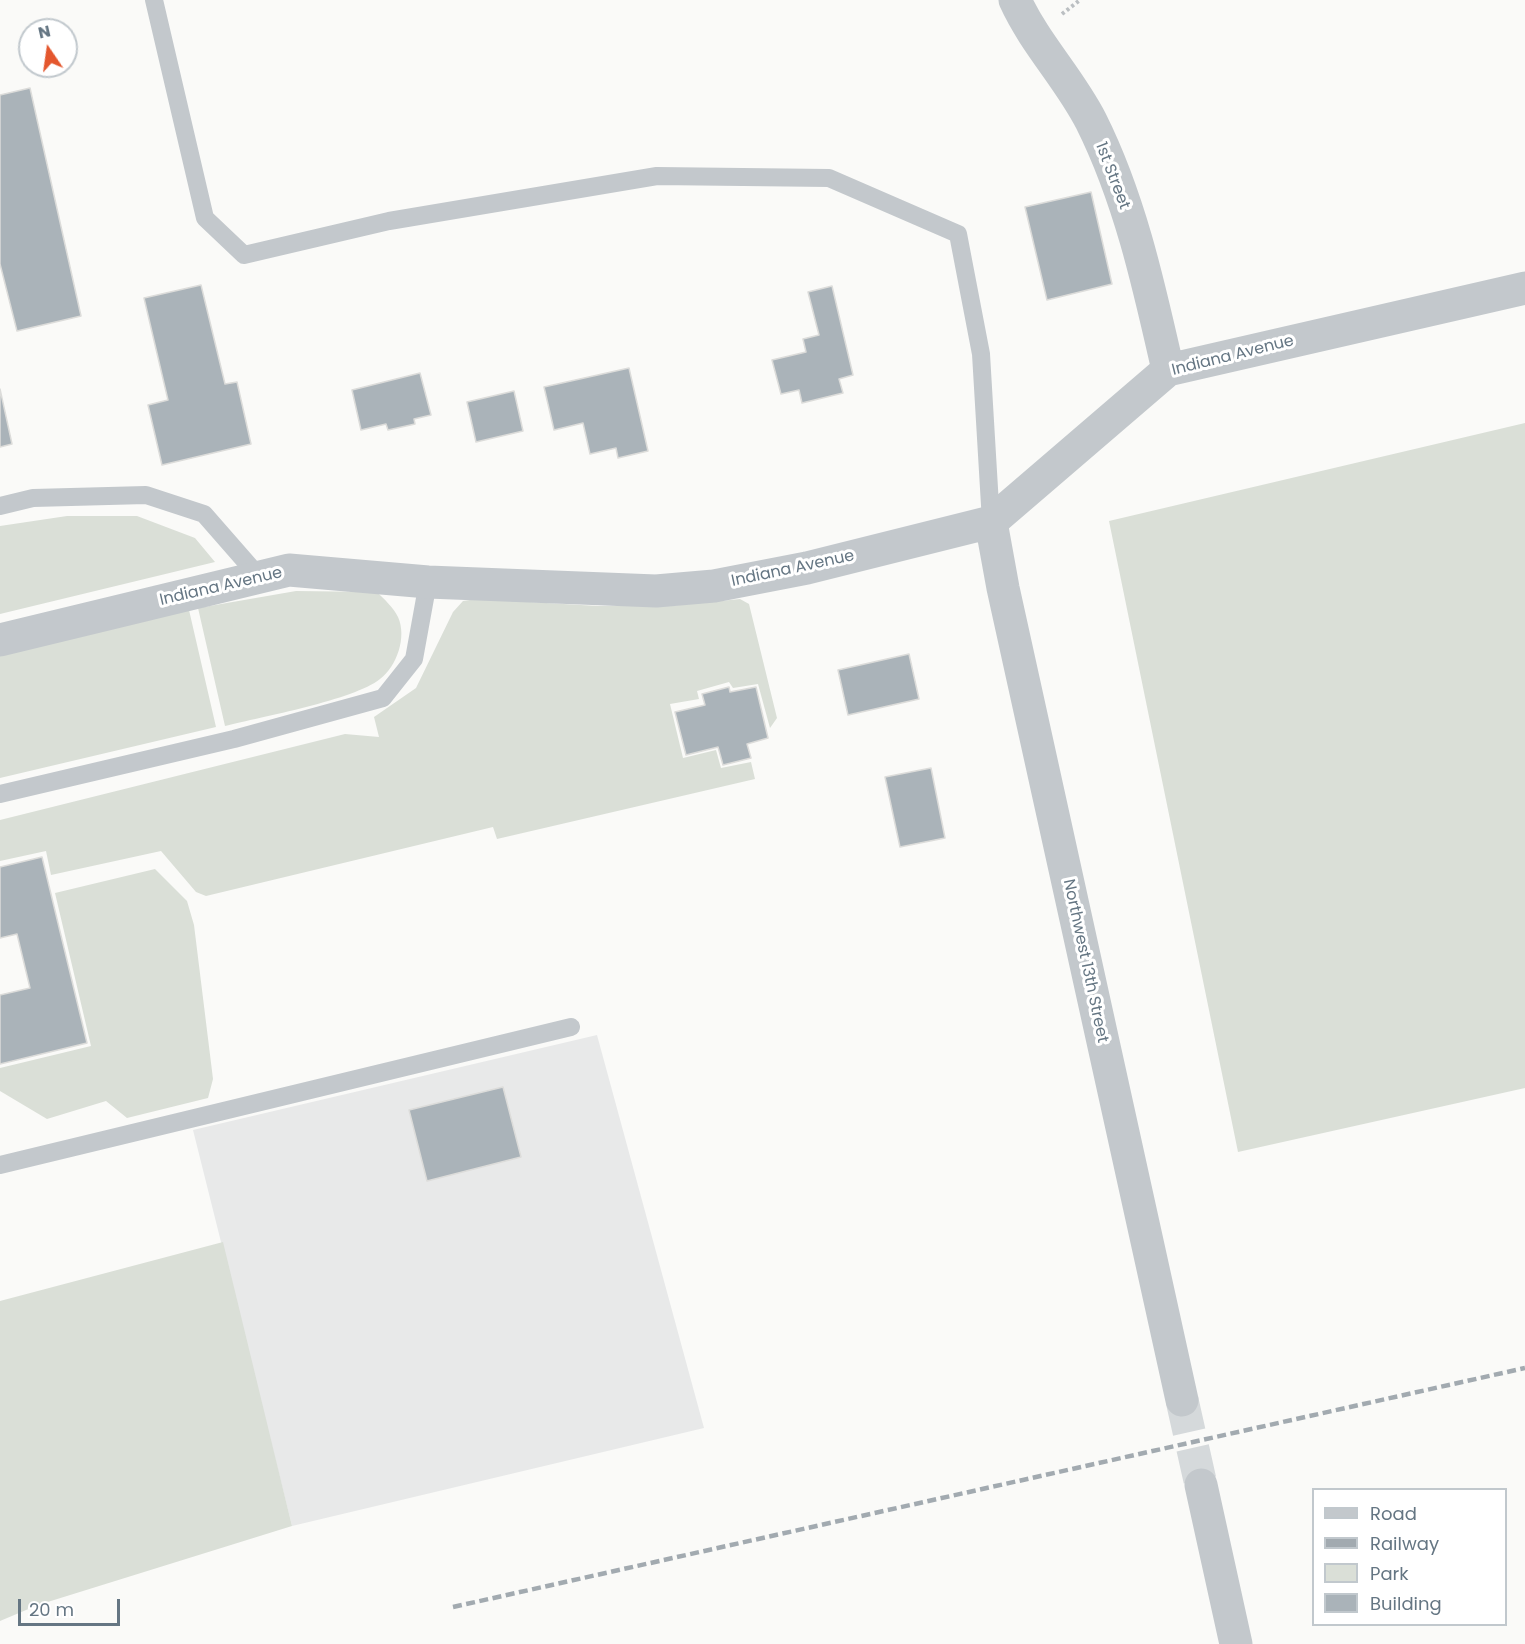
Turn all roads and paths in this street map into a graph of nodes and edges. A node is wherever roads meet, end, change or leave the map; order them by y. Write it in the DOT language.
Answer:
graph roads {
  1 [pos="154,0"];
  2 [pos="1015,0"];
  3 [pos="1525,288"];
  4 [pos="1168,370"];
  5 [pos="0,506"];
  6 [pos="991,522"];
  7 [pos="260,578"];
  8 [pos="428,582"];
  9 [pos="0,640"];
  10 [pos="0,794"];
  11 [pos="571,1027"];
  12 [pos="0,1165"];
  13 [pos="1182,1400"];
  14 [pos="1200,1485"];
  15 [pos="1236,1644"];
  1 -- 6 [label="lane"];
  2 -- 4 [label="street, 1st Street"];
  3 -- 4 [label="street, Indiana Avenue"];
  4 -- 6 [label="street, Indiana Avenue"];
  5 -- 7 [label="lane"];
  6 -- 8 [label="street, Indiana Avenue"];
  6 -- 13 [label="street, Northwest 13th Street"];
  7 -- 8 [label="street, Indiana Avenue"];
  7 -- 9 [label="street, Indiana Avenue"];
  8 -- 10 [label="lane"];
  11 -- 12 [label="lane"];
  14 -- 15 [label="street"];
}
